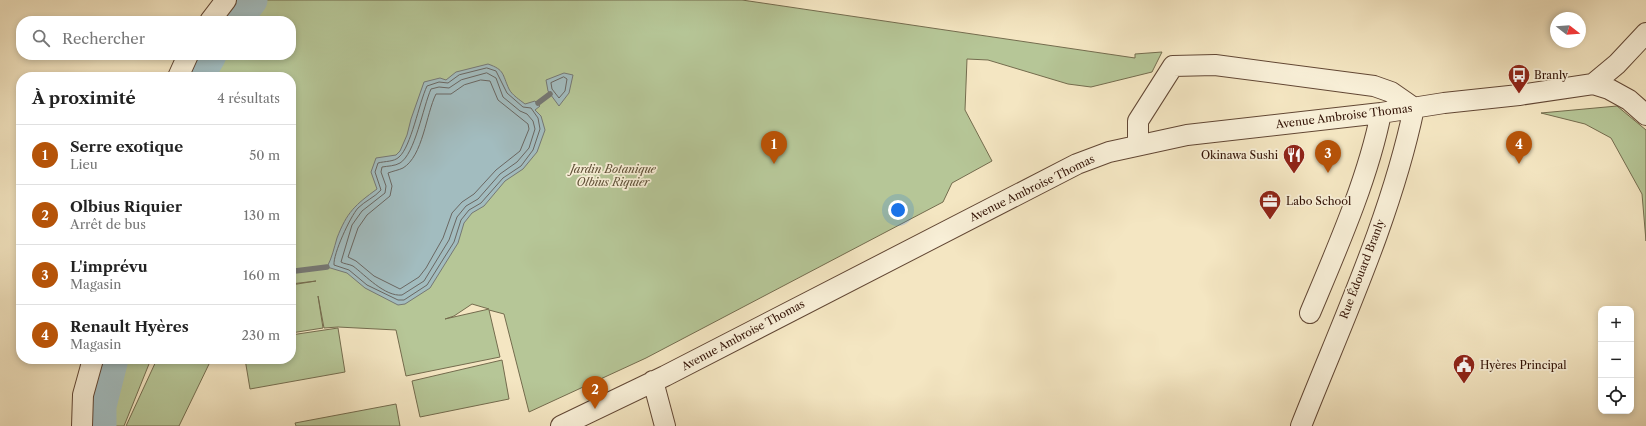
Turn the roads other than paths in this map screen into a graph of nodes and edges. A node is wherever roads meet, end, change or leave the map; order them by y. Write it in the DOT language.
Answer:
graph roads {
  1 [pos="226,0"];
  2 [pos="214,16"];
  3 [pos="1646,33"];
  4 [pos="186,60"];
  5 [pos="180,72"];
  6 [pos="1593,84"];
  7 [pos="1414,108"];
  8 [pos="1381,113"];
  9 [pos="1646,115"];
  10 [pos="1138,144"];
  11 [pos="1310,313"];
  12 [pos="92,364"];
  13 [pos="654,381"];
  14 [pos="82,426"];
  15 [pos="561,426"];
  16 [pos="665,426"];
  17 [pos="1301,426"];
  1 -- 2 [label="street"];
  3 -- 6 [label="street"];
  4 -- 5 [label="street"];
  6 -- 7 [label="street, Avenue Ambroise Thomas"];
  6 -- 9 [label="street, Avenue Ambroise Thomas"];
  7 -- 8 [label="street, Avenue Ambroise Thomas"];
  7 -- 10 [label="street"];
  7 -- 17 [label="street, Rue Édouard Branly"];
  8 -- 10 [label="street, Avenue Ambroise Thomas"];
  8 -- 11 [label="street"];
  10 -- 13 [label="street, Avenue Ambroise Thomas"];
  12 -- 14 [label="street"];
  13 -- 15 [label="street, Avenue Ambroise Thomas"];
  13 -- 16 [label="street"];
}
